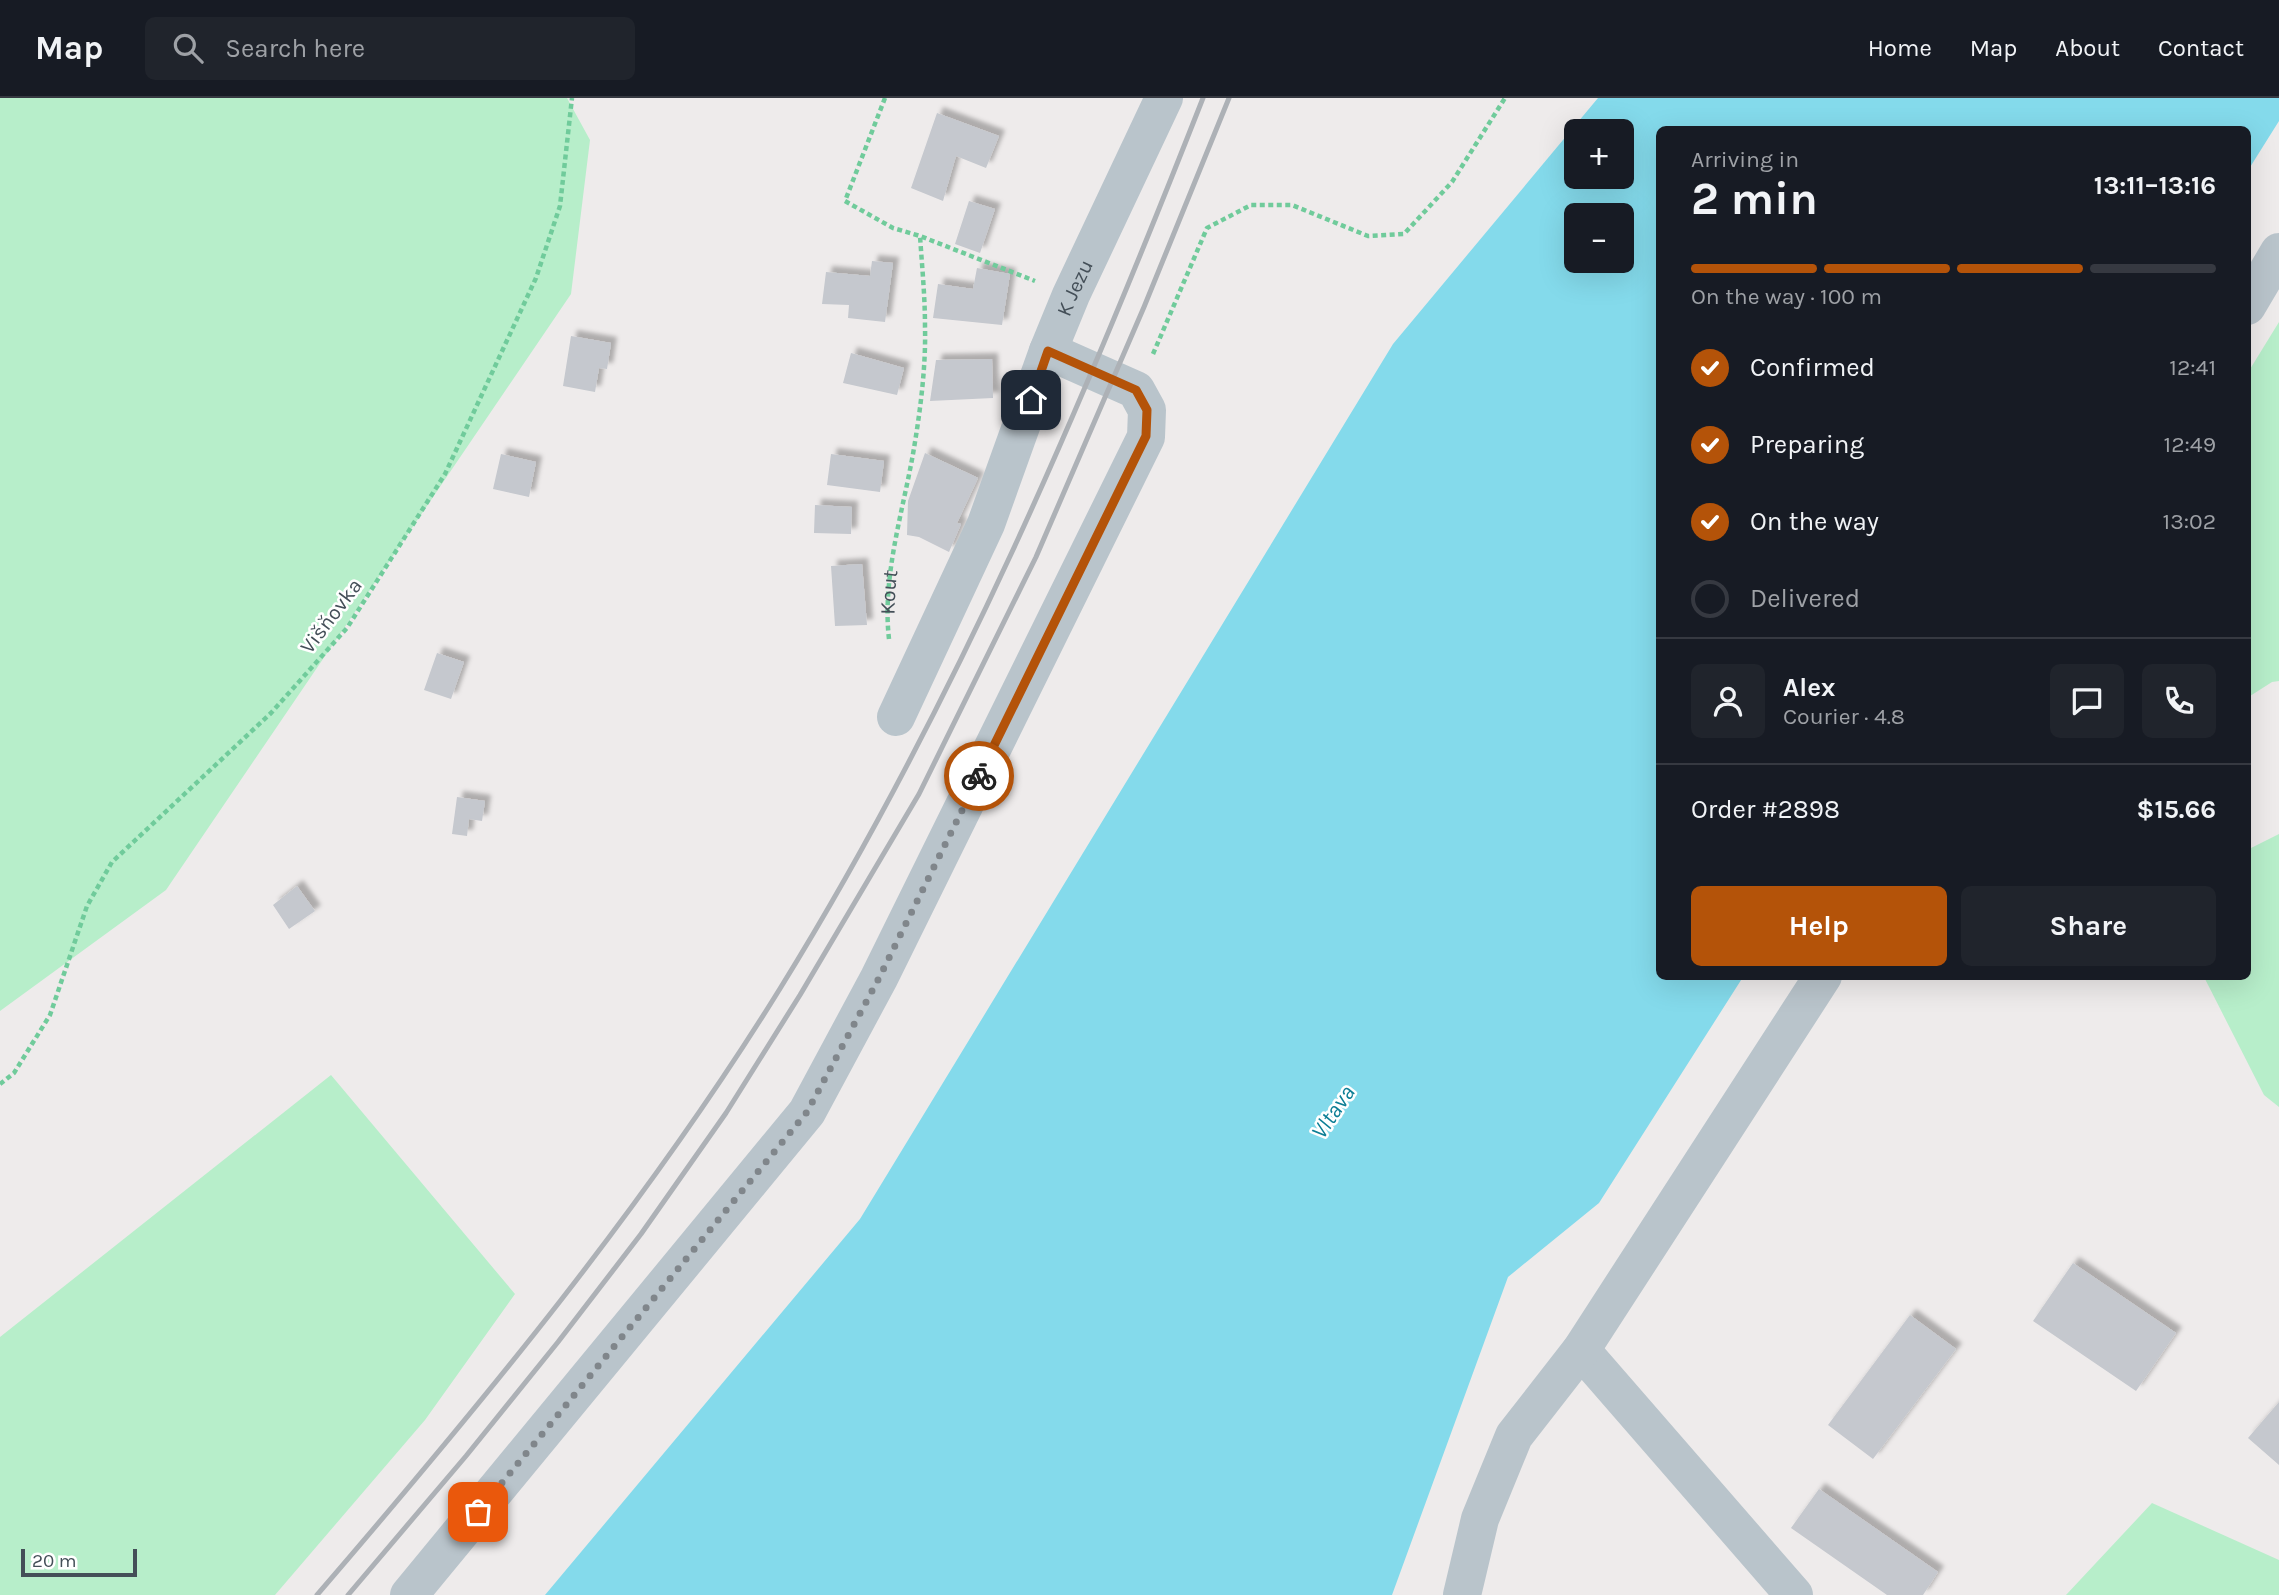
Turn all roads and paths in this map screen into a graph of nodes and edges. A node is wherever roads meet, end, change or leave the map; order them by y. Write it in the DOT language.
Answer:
graph roads {
  1 [pos="572,98"];
  2 [pos="885,98"];
  3 [pos="1164,98"];
  4 [pos="1505,98"];
  5 [pos="920,236"];
  6 [pos="2279,252"];
  7 [pos="1071,295"];
  8 [pos="2251,299"];
  9 [pos="1048,351"];
  10 [pos="1136,390"];
  11 [pos="889,643"];
  12 [pos="896,717"];
  13 [pos="1820,980"];
  14 [pos="0,1084"];
  15 [pos="1581,1350"];
  16 [pos="409,1595"];
  17 [pos="1462,1595"];
  18 [pos="1794,1595"];
  1 -- 14 [label="path, Višňovka"];
  2 -- 5 [label="path"];
  3 -- 7 [label="street, K Jezu"];
  4 -- 10 [label="path"];
  5 -- 7 [label="path"];
  5 -- 11 [label="path, Kout"];
  6 -- 8 [label="street"];
  7 -- 9 [label="street, K Jezu"];
  9 -- 10 [label="street"];
  9 -- 12 [label="street"];
  10 -- 16 [label="street"];
  13 -- 15 [label="street"];
  15 -- 17 [label="street"];
  15 -- 18 [label="street"];
}
